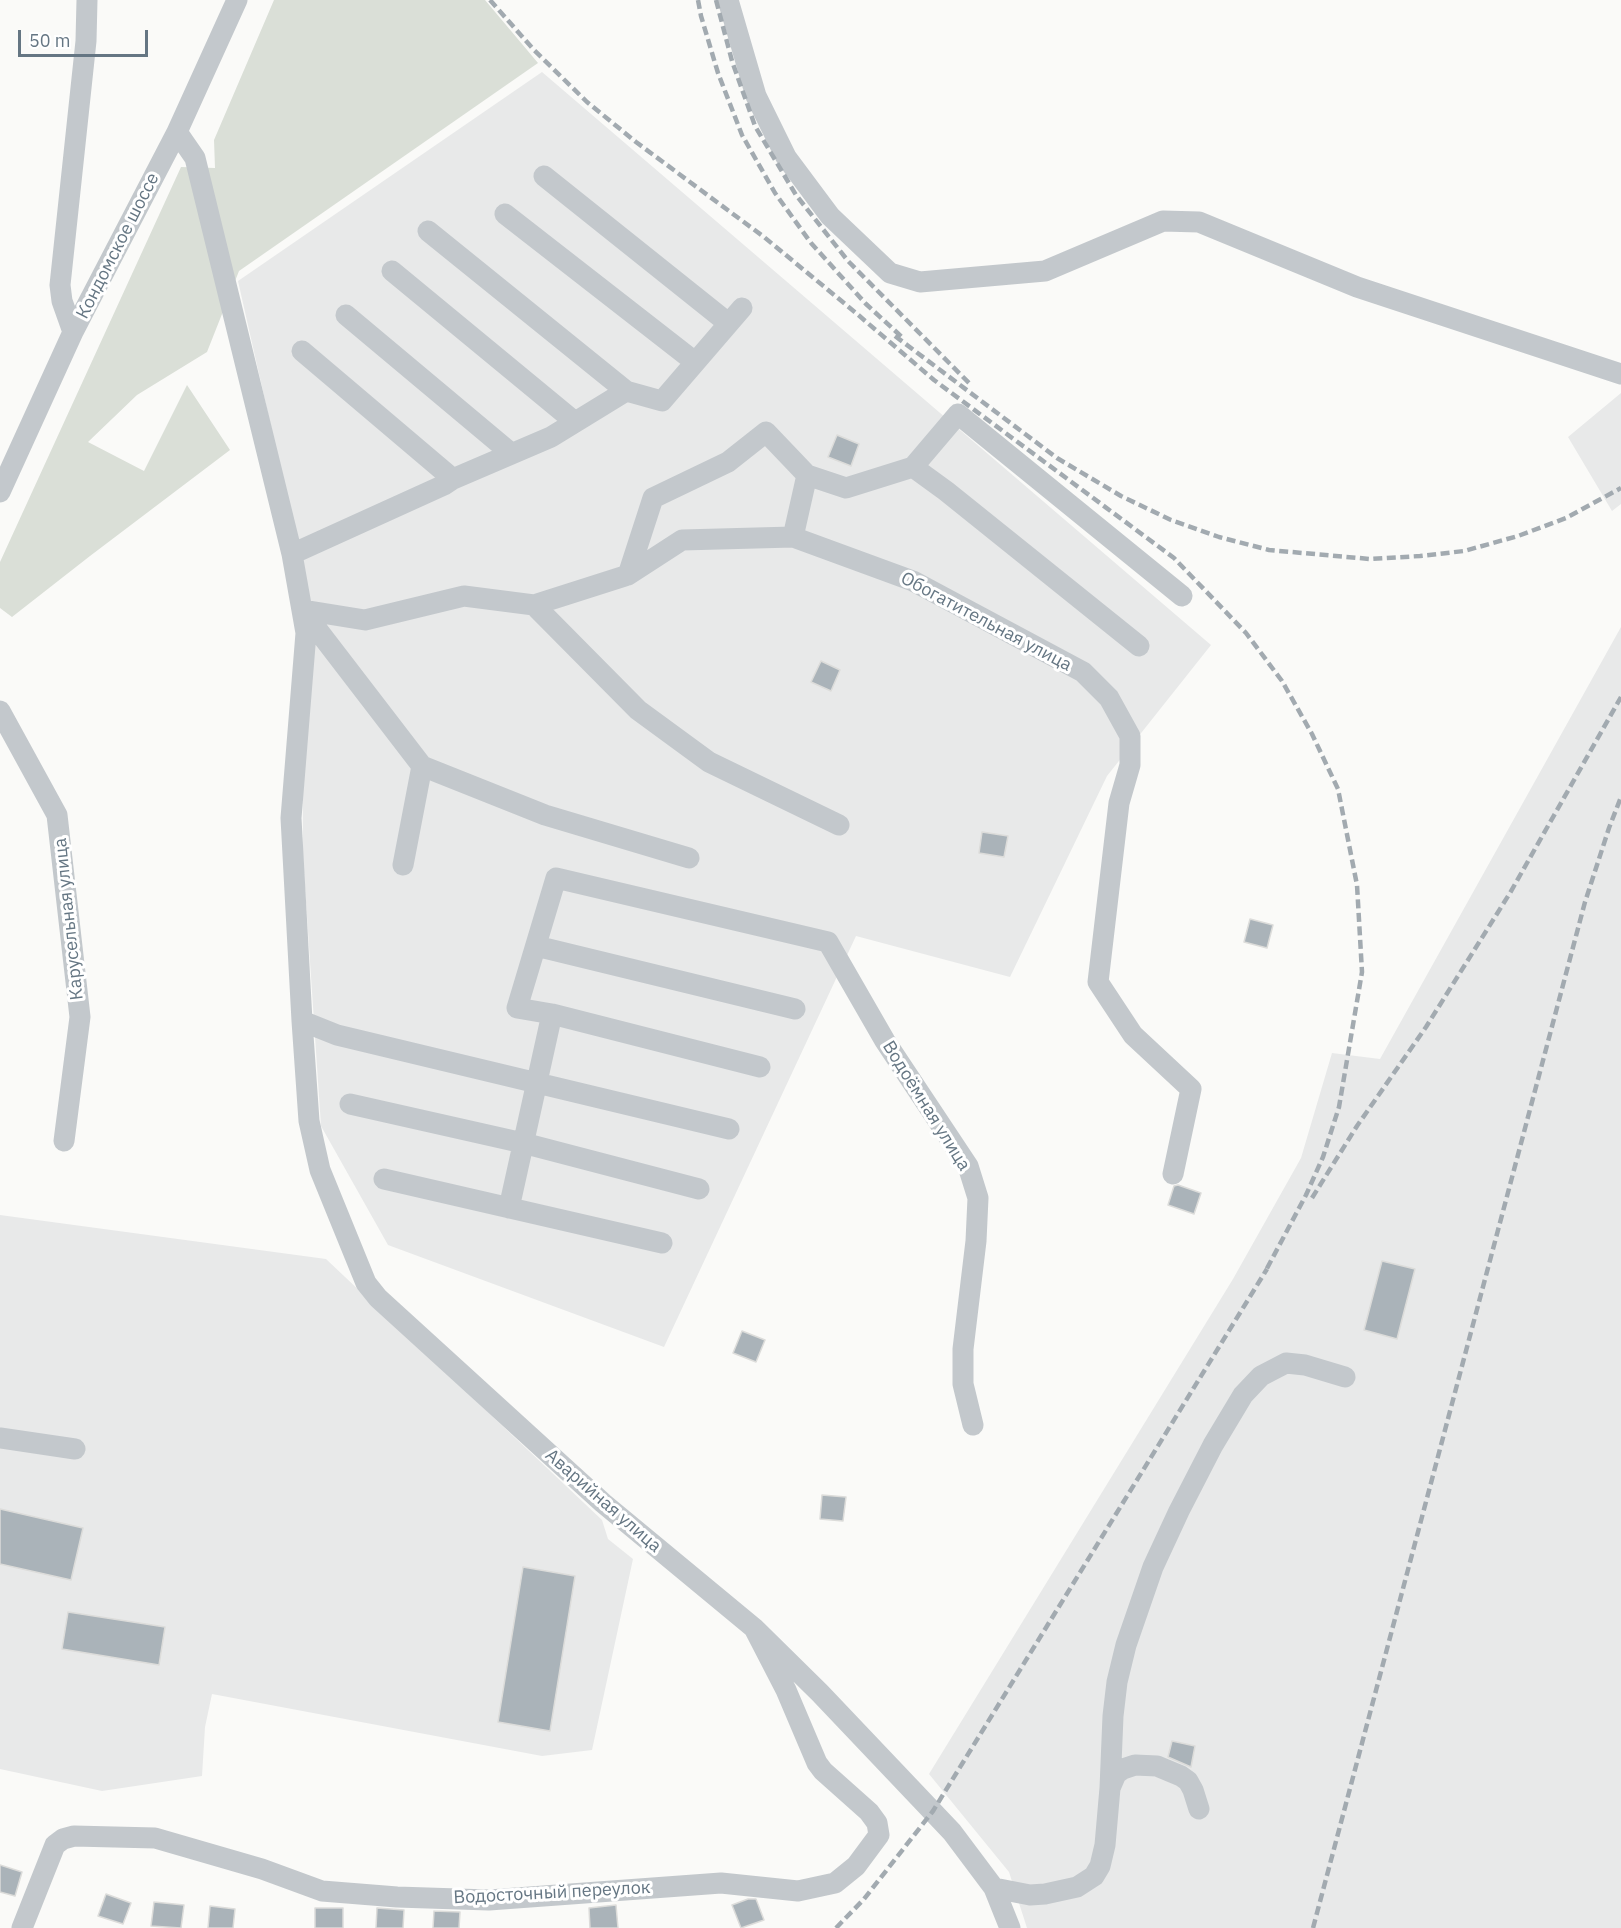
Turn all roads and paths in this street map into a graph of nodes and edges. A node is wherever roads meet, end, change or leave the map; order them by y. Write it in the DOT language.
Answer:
graph roads {
  1 [pos="87,0"];
  2 [pos="237,0"];
  3 [pos="728,0"];
  4 [pos="177,132"];
  5 [pos="544,176"];
  6 [pos="505,214"];
  7 [pos="428,231"];
  8 [pos="392,271"];
  9 [pos="346,315"];
  10 [pos="74,332"];
  11 [pos="302,351"];
  12 [pos="695,362"];
  13 [pos="1621,374"];
  14 [pos="626,391"];
  15 [pos="575,422"];
  16 [pos="512,454"];
  17 [pos="913,467"];
  18 [pos="807,475"];
  19 [pos="453,479"];
  20 [pos="0,492"];
  21 [pos="793,537"];
  22 [pos="292,554"];
  23 [pos="628,575"];
  24 [pos="1182,596"];
  25 [pos="534,605"];
  26 [pos="303,610"];
  27 [pos="1139,646"];
  28 [pos="0,711"];
  29 [pos="422,766"];
  30 [pos="839,825"];
  31 [pos="689,858"];
  32 [pos="403,865"];
  33 [pos="536,946"];
  34 [pos="795,1009"];
  35 [pos="552,1014"];
  36 [pos="302,1021"];
  37 [pos="760,1067"];
  38 [pos="537,1083"];
  39 [pos="350,1104"];
  40 [pos="729,1129"];
  41 [pos="64,1141"];
  42 [pos="523,1143"];
  43 [pos="1173,1173"];
  44 [pos="384,1179"];
  45 [pos="699,1189"];
  46 [pos="509,1208"];
  47 [pos="662,1243"];
  48 [pos="1345,1377"];
  49 [pos="973,1425"];
  50 [pos="0,1438"];
  51 [pos="75,1449"];
  52 [pos="754,1628"];
  53 [pos="1110,1788"];
  54 [pos="1199,1809"];
  55 [pos="994,1888"];
  56 [pos="22,1928"];
  57 [pos="1010,1928"];
  1 -- 10 [label="street"];
  2 -- 4 [label="street, Кондомское шоссе"];
  3 -- 13 [label="street"];
  4 -- 10 [label="street, Кондомское шоссе"];
  4 -- 22 [label="street, Аварийная улица"];
  5 -- 12 [label="street"];
  6 -- 12 [label="street"];
  7 -- 14 [label="street"];
  8 -- 15 [label="street"];
  9 -- 16 [label="street"];
  10 -- 20 [label="street, Кондомское шоссе"];
  11 -- 19 [label="street"];
  12 -- 14 [label="street"];
  14 -- 15 [label="street"];
  15 -- 16 [label="street"];
  16 -- 19 [label="street"];
  17 -- 18 [label="street"];
  17 -- 24 [label="street"];
  17 -- 27 [label="street"];
  18 -- 21 [label="street"];
  18 -- 23 [label="street"];
  19 -- 22 [label="street"];
  21 -- 23 [label="street, Обогатительная улица"];
  21 -- 43 [label="street, Обогатительная улица"];
  22 -- 26 [label="street, Аварийная улица"];
  23 -- 25 [label="street, Обогатительная улица"];
  25 -- 26 [label="street, Обогатительная улица"];
  25 -- 30 [label="street"];
  26 -- 29 [label="street"];
  26 -- 36 [label="street, Аварийная улица"];
  28 -- 41 [label="street, Карусельная улица"];
  29 -- 31 [label="street"];
  29 -- 32 [label="street"];
  33 -- 34 [label="street"];
  33 -- 35 [label="street"];
  33 -- 49 [label="street, Водоёмная улица"];
  35 -- 37 [label="street"];
  35 -- 38 [label="street"];
  36 -- 38 [label="street"];
  36 -- 52 [label="street, Аварийная улица"];
  38 -- 40 [label="street"];
  38 -- 42 [label="street"];
  39 -- 42 [label="street"];
  42 -- 45 [label="street"];
  42 -- 46 [label="street"];
  44 -- 46 [label="street"];
  46 -- 47 [label="street"];
  48 -- 53 [label="street"];
  50 -- 51 [label="street"];
  52 -- 55 [label="street, Аварийная улица"];
  52 -- 56 [label="street, Водосточный переулок"];
  53 -- 54 [label="street"];
  53 -- 55 [label="street"];
  55 -- 57 [label="street, Аварийная улица"];
}
